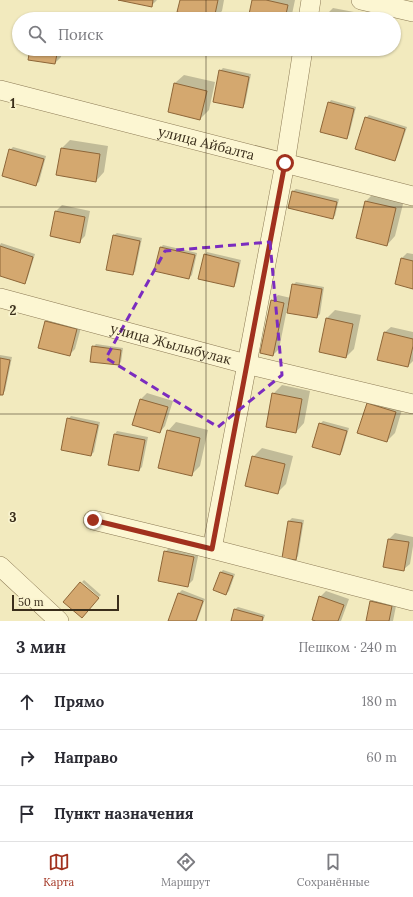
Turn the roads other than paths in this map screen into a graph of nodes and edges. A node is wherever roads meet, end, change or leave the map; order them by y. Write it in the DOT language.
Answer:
graph roads {
  1 [pos="311,0"];
  2 [pos="361,0"];
  3 [pos="309,12"];
  4 [pos="413,12"];
  5 [pos="302,56"];
  6 [pos="0,90"];
  7 [pos="285,163"];
  8 [pos="413,196"];
  9 [pos="0,298"];
  10 [pos="246,364"];
  11 [pos="413,404"];
  12 [pos="93,520"];
  13 [pos="212,549"];
  14 [pos="0,566"];
  15 [pos="413,601"];
  16 [pos="59,621"];
  1 -- 3 [label="street"];
  2 -- 4 [label="street"];
  5 -- 7 [label="street"];
  6 -- 7 [label="street, улица Айбалта"];
  7 -- 8 [label="street, улица Айбалта"];
  7 -- 10 [label="street"];
  9 -- 10 [label="street, улица Жылыбулак"];
  10 -- 11 [label="street, улица Жылыбулак"];
  10 -- 13 [label="street"];
  12 -- 13 [label="street"];
  13 -- 15 [label="street"];
  14 -- 16 [label="street"];
}
